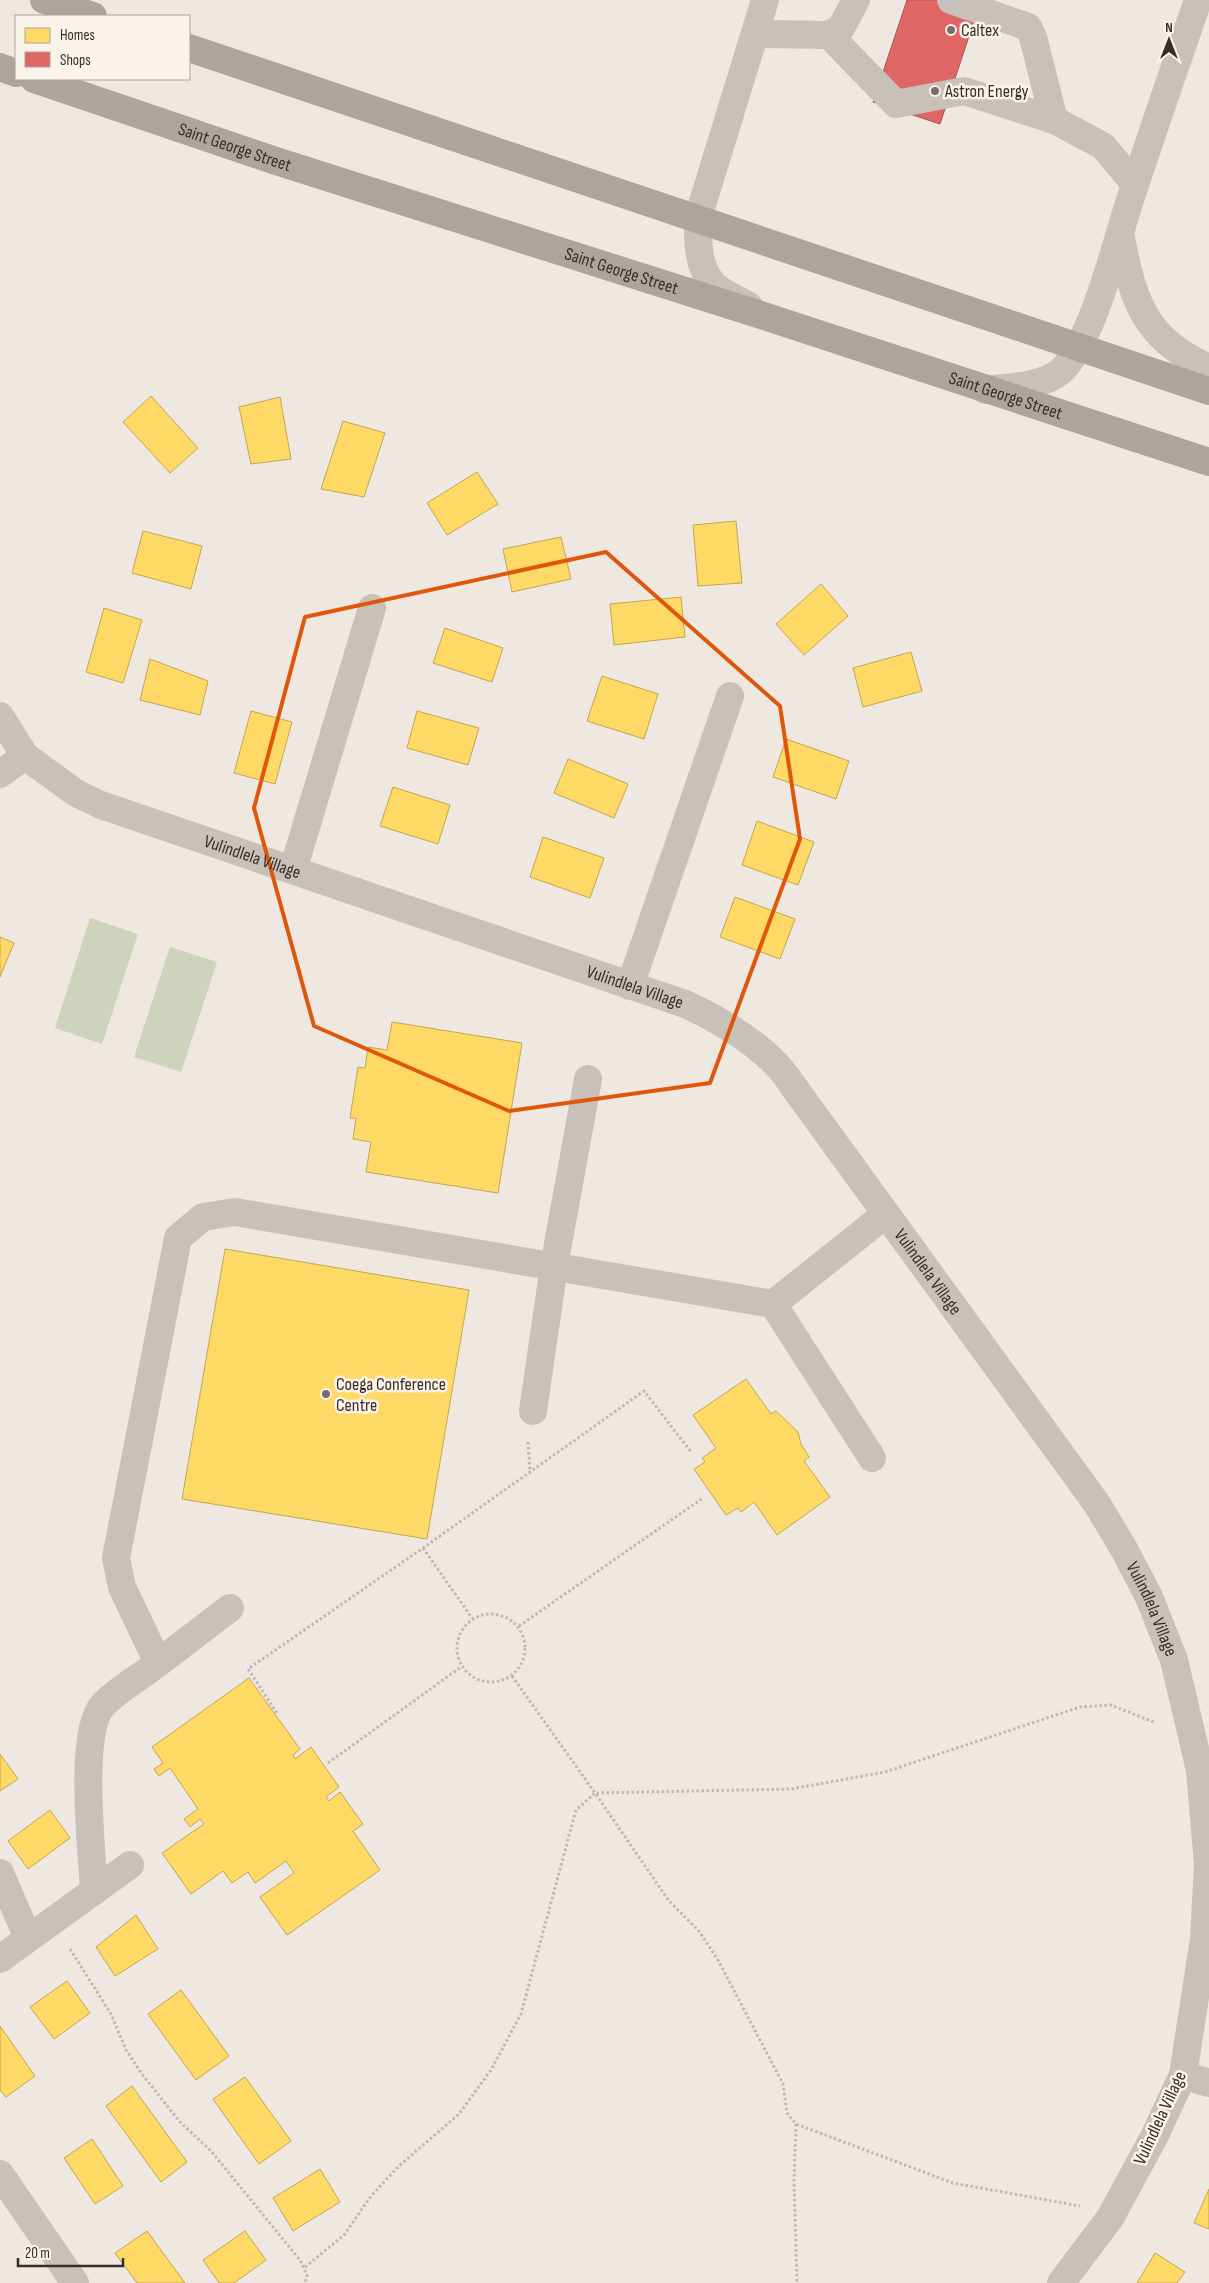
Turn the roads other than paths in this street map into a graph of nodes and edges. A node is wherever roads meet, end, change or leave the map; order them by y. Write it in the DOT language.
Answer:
graph roads {
  1 [pos="44,0"];
  2 [pos="765,0"];
  3 [pos="856,0"];
  4 [pos="951,0"];
  5 [pos="1198,0"];
  6 [pos="90,15"];
  7 [pos="755,34"];
  8 [pos="829,35"];
  9 [pos="190,48"];
  10 [pos="0,67"];
  11 [pos="15,73"];
  12 [pos="37,80"];
  13 [pos="1054,120"];
  14 [pos="1135,184"];
  15 [pos="698,218"];
  16 [pos="1119,231"];
  17 [pos="767,317"];
  18 [pos="1079,348"];
  19 [pos="1209,368"];
  20 [pos="985,390"];
  21 [pos="1209,391"];
  22 [pos="1209,462"];
  23 [pos="372,608"];
  24 [pos="730,696"];
  25 [pos="0,716"];
  26 [pos="25,756"];
  27 [pos="0,774"];
  28 [pos="292,870"];
  29 [pos="630,986"];
  30 [pos="588,1079"];
  31 [pos="886,1214"];
  32 [pos="554,1266"];
  33 [pos="773,1304"];
  34 [pos="533,1411"];
  35 [pos="872,1458"];
  36 [pos="230,1608"];
  37 [pos="158,1663"];
  38 [pos="1205,1770"];
  39 [pos="130,1865"];
  40 [pos="0,1873"];
  41 [pos="94,1891"];
  42 [pos="28,1938"];
  43 [pos="0,1959"];
  44 [pos="1183,2075"];
  45 [pos="1209,2083"];
  46 [pos="0,2174"];
  47 [pos="76,2283"];
  48 [pos="1061,2283"];
  1 -- 6 [label="main road"];
  2 -- 7 [label="street"];
  3 -- 8 [label="street"];
  4 -- 13 [label="street"];
  5 -- 14 [label="street"];
  7 -- 8 [label="street"];
  7 -- 15 [label="street"];
  8 -- 13 [label="street"];
  9 -- 15 [label="main road"];
  10 -- 11 [label="main road"];
  12 -- 17 [label="main road, Saint George Street"];
  13 -- 14 [label="street"];
  14 -- 16 [label="street"];
  15 -- 17 [label="street"];
  15 -- 18 [label="main road"];
  16 -- 18 [label="street"];
  16 -- 19 [label="street"];
  17 -- 20 [label="main road, Saint George Street"];
  18 -- 20 [label="street"];
  18 -- 21 [label="main road"];
  20 -- 22 [label="main road, Saint George Street"];
  23 -- 28 [label="street"];
  24 -- 29 [label="street"];
  25 -- 26 [label="street, Vulindlela Village"];
  26 -- 27 [label="street"];
  26 -- 28 [label="street, Vulindlela Village"];
  28 -- 29 [label="street, Vulindlela Village"];
  29 -- 31 [label="street, Vulindlela Village"];
  30 -- 32 [label="street"];
  31 -- 33 [label="street"];
  31 -- 38 [label="street, Vulindlela Village"];
  32 -- 33 [label="street"];
  32 -- 34 [label="street"];
  32 -- 37 [label="street"];
  33 -- 35 [label="street"];
  36 -- 37 [label="street"];
  37 -- 41 [label="street"];
  38 -- 44 [label="street, Vulindlela Village"];
  39 -- 41 [label="street"];
  40 -- 42 [label="street"];
  41 -- 42 [label="street"];
  42 -- 43 [label="street"];
  44 -- 45 [label="street"];
  44 -- 48 [label="street, Vulindlela Village"];
  46 -- 47 [label="street"];
}
